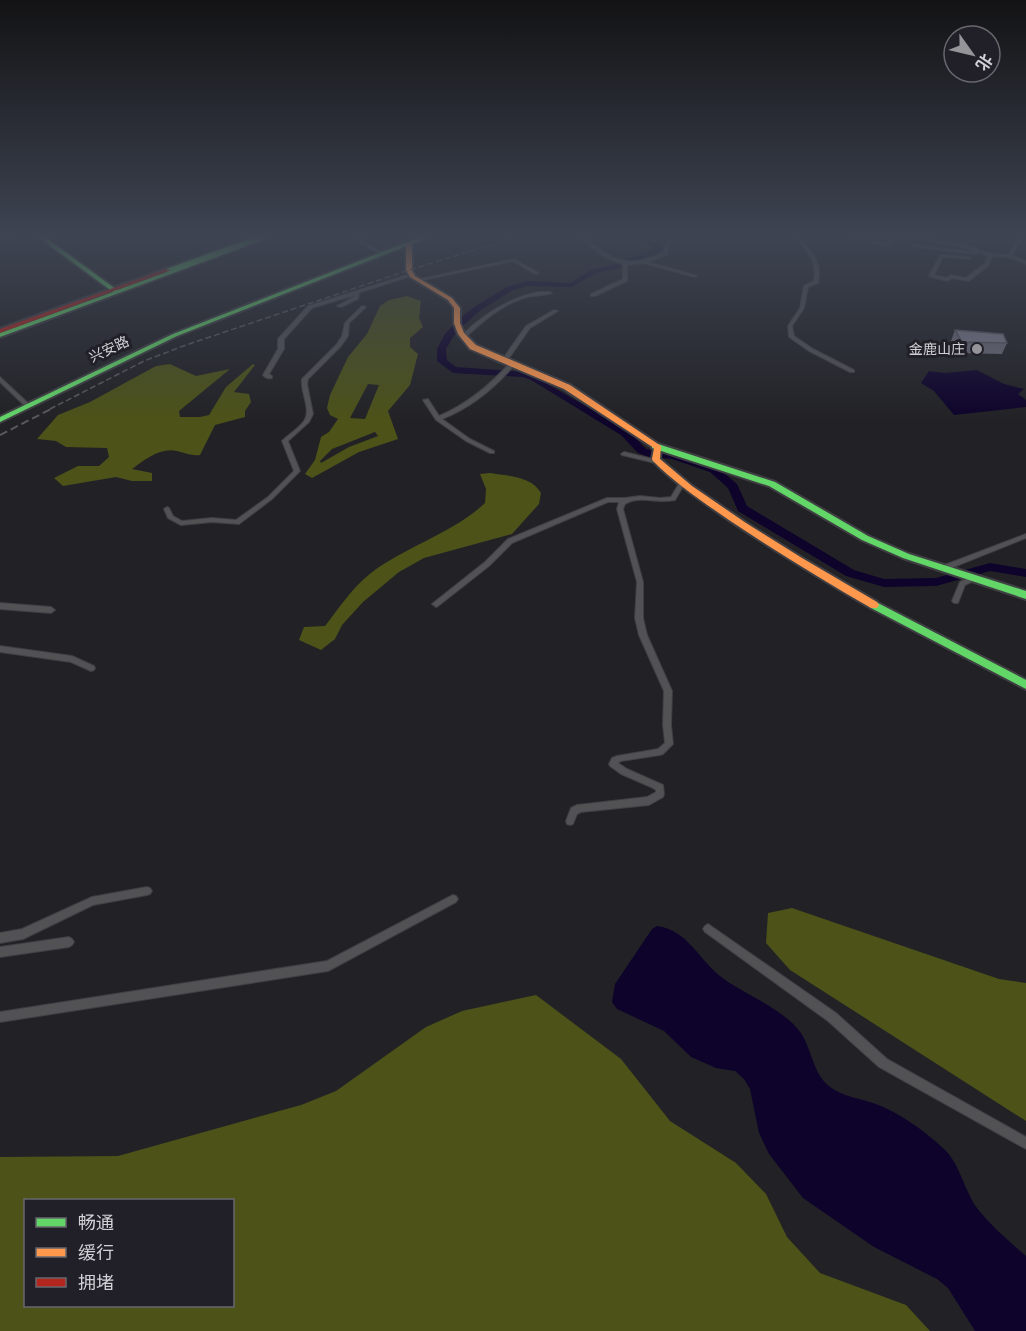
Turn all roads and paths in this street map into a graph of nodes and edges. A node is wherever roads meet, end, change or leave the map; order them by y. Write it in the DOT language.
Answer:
graph roads {
  1 [pos="93,296"];
  2 [pos="99,296"];
  3 [pos="273,296"];
  4 [pos="345,296"];
  5 [pos="357,296"];
  6 [pos="445,296"];
  7 [pos="526,296"];
  8 [pos="804,296"];
  9 [pos="339,306"];
  10 [pos="364,306"];
  11 [pos="556,311"];
  12 [pos="0,331"];
  13 [pos="463,338"];
  14 [pos="506,368"];
  15 [pos="852,371"];
  16 [pos="270,378"];
  17 [pos="0,379"];
  18 [pos="426,400"];
  19 [pos="27,406"];
  20 [pos="438,419"];
  21 [pos="0,420"];
  22 [pos="492,452"];
  23 [pos="624,454"];
  24 [pos="658,456"];
  25 [pos="682,483"];
  26 [pos="692,491"];
  27 [pos="625,500"];
  28 [pos="167,508"];
  29 [pos="1026,536"];
  30 [pos="944,568"];
  31 [pos="974,577"];
  32 [pos="1026,595"];
  33 [pos="956,601"];
  34 [pos="436,604"];
  35 [pos="0,606"];
  36 [pos="51,610"];
  37 [pos="0,649"];
  38 [pos="91,668"];
  39 [pos="1026,677"];
  40 [pos="1026,685"];
  41 [pos="570,821"];
  42 [pos="147,891"];
  43 [pos="453,899"];
  44 [pos="708,929"];
  45 [pos="0,938"];
  46 [pos="69,942"];
  47 [pos="0,952"];
  48 [pos="0,1017"];
  49 [pos="1026,1143"];
  1 -- 12 [label="main road"];
  2 -- 12 [label="main road"];
  3 -- 19 [label="main road, 兴安路"];
  4 -- 16 [label="street"];
  5 -- 9 [label="street"];
  6 -- 13 [label="main road"];
  7 -- 13 [label="street"];
  8 -- 15 [label="street"];
  10 -- 28 [label="street"];
  11 -- 14 [label="street"];
  13 -- 14 [label="main road"];
  14 -- 20 [label="street"];
  14 -- 24 [label="main road"];
  17 -- 19 [label="street"];
  18 -- 20 [label="street"];
  19 -- 21 [label="main road, 兴安路"];
  20 -- 22 [label="street"];
  23 -- 24 [label="street"];
  24 -- 25 [label="main road"];
  24 -- 30 [label="main road"];
  25 -- 26 [label="main road"];
  25 -- 27 [label="street"];
  26 -- 39 [label="main road"];
  26 -- 40 [label="main road"];
  27 -- 34 [label="street"];
  27 -- 41 [label="street"];
  29 -- 30 [label="street"];
  30 -- 31 [label="main road"];
  31 -- 32 [label="main road"];
  31 -- 33 [label="street"];
  35 -- 36 [label="street"];
  37 -- 38 [label="street"];
  42 -- 45 [label="street"];
  43 -- 48 [label="street"];
  44 -- 49 [label="street"];
  46 -- 47 [label="street"];
}
